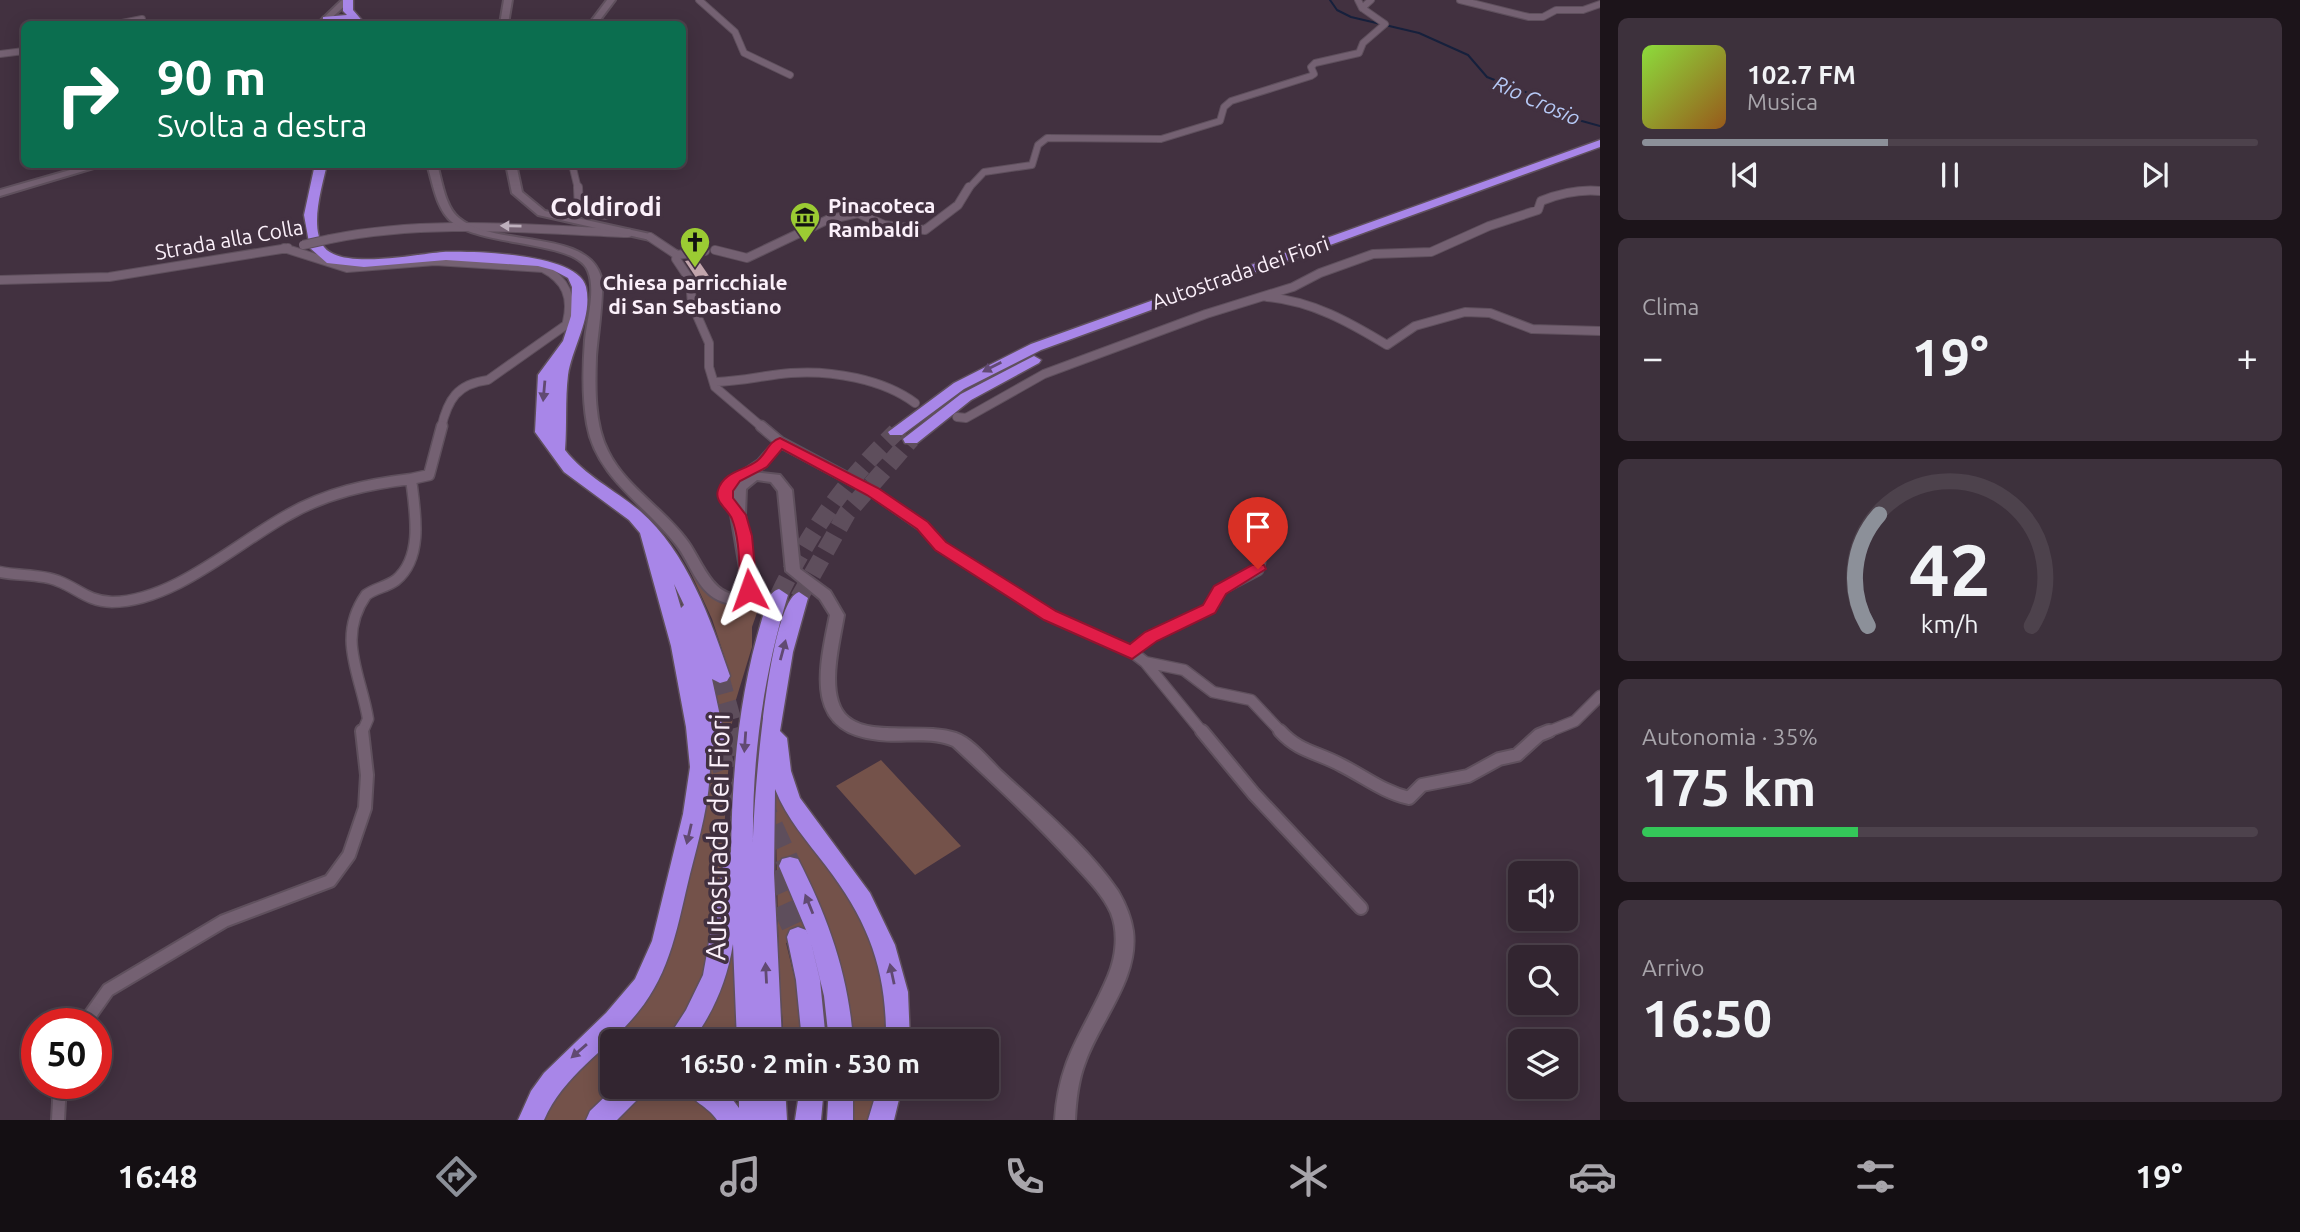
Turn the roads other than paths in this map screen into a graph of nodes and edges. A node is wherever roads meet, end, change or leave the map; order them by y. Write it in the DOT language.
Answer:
graph roads {
  1 [pos="347,0"];
  2 [pos="508,0"];
  3 [pos="611,0"];
  4 [pos="699,0"];
  5 [pos="1358,0"];
  6 [pos="1371,0"];
  7 [pos="1460,0"];
  8 [pos="1600,4"];
  9 [pos="1362,8"];
  10 [pos="142,19"];
  11 [pos="132,21"];
  12 [pos="343,21"];
  13 [pos="343,21"];
  14 [pos="504,21"];
  15 [pos="595,21"];
  16 [pos="21,51"];
  17 [pos="0,54"];
  18 [pos="790,75"];
  19 [pos="1600,143"];
  20 [pos="1600,151"];
  21 [pos="89,168"];
  22 [pos="320,168"];
  23 [pos="433,168"];
  24 [pos="512,168"];
  25 [pos="573,168"];
  26 [pos="1600,191"];
  27 [pos="0,193"];
  28 [pos="595,223"];
  29 [pos="464,226"];
  30 [pos="628,233"];
  31 [pos="650,237"];
  32 [pos="284,248"];
  33 [pos="715,250"];
  34 [pos="705,251"];
  35 [pos="677,255"];
  36 [pos="0,280"];
  37 [pos="1259,296"];
  38 [pos="571,326"];
  39 [pos="1600,331"];
  40 [pos="716,382"];
  41 [pos="915,403"];
  42 [pos="957,417"];
  43 [pos="896,432"];
  44 [pos="911,439"];
  45 [pos="780,442"];
  46 [pos="411,479"];
  47 [pos="738,515"];
  48 [pos="647,528"];
  49 [pos="1260,562"];
  50 [pos="0,572"];
  51 [pos="680,577"];
  52 [pos="1132,652"];
  53 [pos="1145,662"];
  54 [pos="720,676"];
  55 [pos="1600,696"];
  56 [pos="772,703"];
  57 [pos="717,748"];
  58 [pos="743,833"];
  59 [pos="790,866"];
  60 [pos="1362,908"];
  61 [pos="797,937"];
  62 [pos="95,1008"];
  63 [pos="689,1029"];
  64 [pos="749,1029"];
  65 [pos="770,1029"];
  66 [pos="813,1029"];
  67 [pos="839,1029"];
  68 [pos="898,1029"];
  69 [pos="59,1099"];
  70 [pos="622,1099"];
  71 [pos="716,1099"];
  72 [pos="751,1099"];
  73 [pos="773,1099"];
  74 [pos="811,1099"];
  75 [pos="841,1099"];
  76 [pos="887,1099"];
  77 [pos="58,1120"];
  78 [pos="531,1120"];
  79 [pos="599,1120"];
  80 [pos="732,1120"];
  81 [pos="752,1120"];
  82 [pos="774,1120"];
  83 [pos="808,1120"];
  84 [pos="840,1120"];
  85 [pos="881,1120"];
  86 [pos="1065,1120"];
  1 -- 12 [label="highway"];
  1 -- 13 [label="main road"];
  2 -- 14 [label="main road"];
  3 -- 15 [label="main road"];
  4 -- 18 [label="street"];
  5 -- 9 [label="street"];
  6 -- 9 [label="street"];
  7 -- 8 [label="street"];
  9 -- 33 [label="street"];
  10 -- 11 [label="street"];
  16 -- 17 [label="street"];
  19 -- 43 [label="highway, Autostrada dei Fiori, one-way"];
  20 -- 44 [label="highway, Autostrada dei Fiori"];
  21 -- 27 [label="main road"];
  22 -- 38 [label="highway"];
  23 -- 29 [label="main road"];
  24 -- 28 [label="main road"];
  25 -- 28 [label="street"];
  26 -- 37 [label="street"];
  28 -- 30 [label="main road"];
  30 -- 29 [label="street, Strada alla Colla, one-way"];
  29 -- 32 [label="street, Strada alla Colla, bridge"];
  29 -- 47 [label="main road"];
  30 -- 31 [label="main road"];
  31 -- 35 [label="street"];
  32 -- 36 [label="street, Strada alla Colla"];
  32 -- 38 [label="street"];
  34 -- 35 [label="street"];
  35 -- 40 [label="street"];
  37 -- 39 [label="street"];
  37 -- 42 [label="street"];
  38 -- 46 [label="street"];
  38 -- 48 [label="highway"];
  40 -- 41 [label="street"];
  40 -- 45 [label="street"];
  45 -- 47 [label="street"];
  45 -- 52 [label="street"];
  46 -- 50 [label="street"];
  46 -- 62 [label="street"];
  47 -- 86 [label="main road"];
  48 -- 51 [label="highway"];
  48 -- 78 [label="highway, one-way"];
  49 -- 52 [label="street"];
  51 -- 54 [label="highway"];
  51 -- 57 [label="highway"];
  52 -- 53 [label="street"];
  53 -- 55 [label="street"];
  53 -- 60 [label="street"];
  56 -- 58 [label="highway, Autostrada dei Fiori, one-way"];
  65 -- 56 [label="highway, Autostrada dei Fiori, one-way"];
  68 -- 56 [label="highway, one-way"];
  58 -- 63 [label="highway"];
  58 -- 64 [label="highway, Autostrada dei Fiori"];
  67 -- 59 [label="highway, one-way"];
  61 -- 66 [label="highway"];
  69 -- 77 [label="street"];
  70 -- 79 [label="highway"];
  71 -- 80 [label="highway"];
  72 -- 81 [label="highway"];
  73 -- 82 [label="highway"];
  74 -- 83 [label="highway"];
  75 -- 84 [label="highway"];
  76 -- 85 [label="highway"];
}
